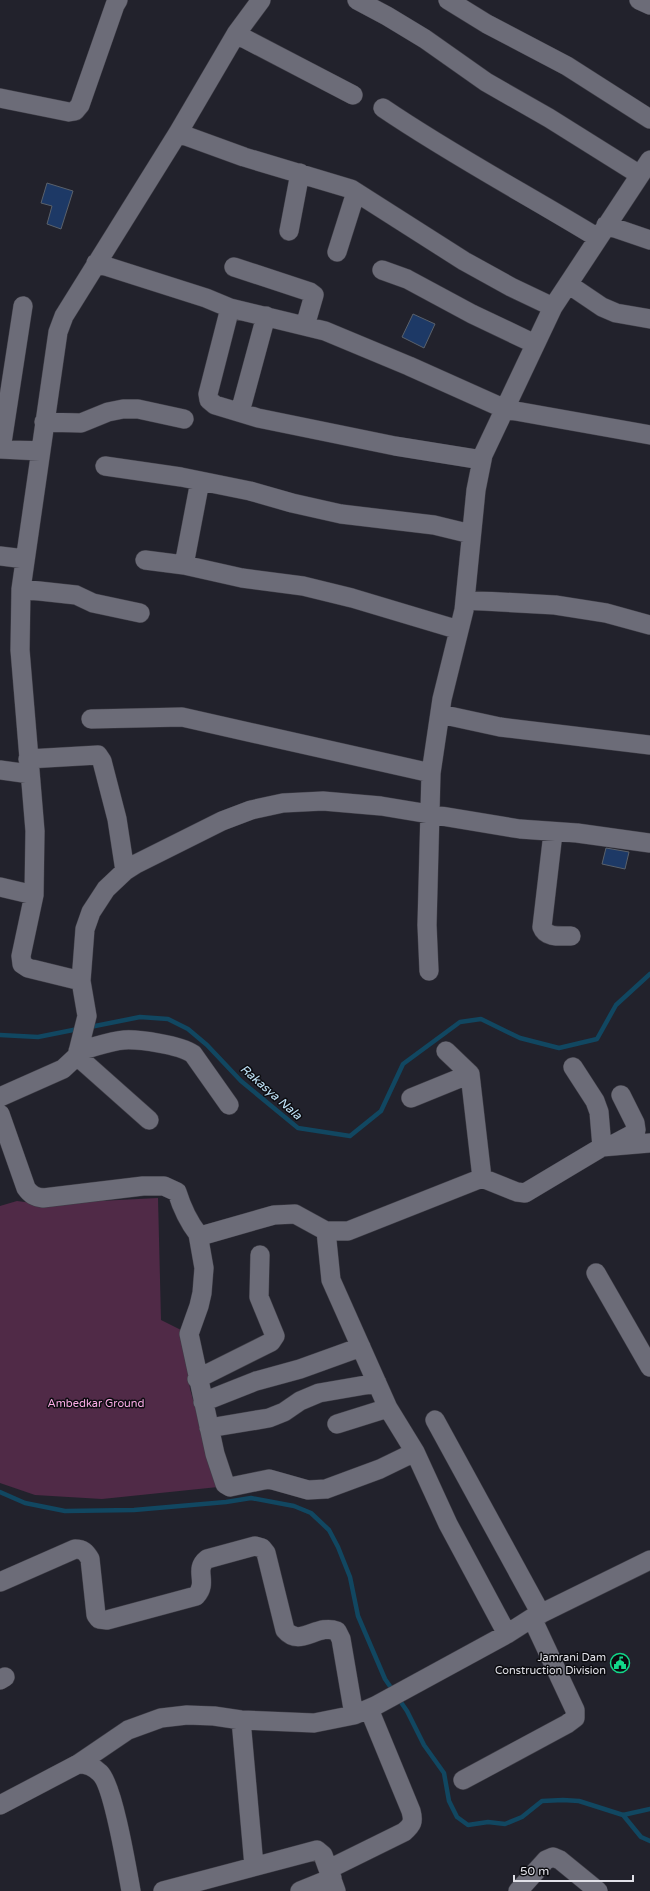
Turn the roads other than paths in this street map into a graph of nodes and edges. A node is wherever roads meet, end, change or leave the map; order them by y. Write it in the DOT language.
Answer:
graph roads {
  1 [pos="261,0"];
  2 [pos="357,0"];
  3 [pos="448,0"];
  4 [pos="639,0"];
  5 [pos="112,2"];
  6 [pos="650,5"];
  7 [pos="236,34"];
  8 [pos="353,95"];
  9 [pos="0,98"];
  10 [pos="383,108"];
  11 [pos="650,119"];
  12 [pos="178,132"];
  13 [pos="645,167"];
  14 [pos="300,173"];
  15 [pos="356,192"];
  16 [pos="289,231"];
  17 [pos="602,232"];
  18 [pos="650,240"];
  19 [pos="337,252"];
  20 [pos="96,263"];
  21 [pos="234,267"];
  22 [pos="382,270"];
  23 [pos="568,284"];
  24 [pos="23,306"];
  25 [pos="553,307"];
  26 [pos="230,308"];
  27 [pos="266,316"];
  28 [pos="650,319"];
  29 [pos="305,326"];
  30 [pos="535,344"];
  31 [pos="504,409"];
  32 [pos="240,412"];
  33 [pos="184,419"];
  34 [pos="44,422"];
  35 [pos="650,435"];
  36 [pos="1,449"];
  37 [pos="40,451"];
  38 [pos="482,460"];
  39 [pos="105,466"];
  40 [pos="200,481"];
  41 [pos="471,534"];
  42 [pos="0,556"];
  43 [pos="25,559"];
  44 [pos="145,560"];
  45 [pos="184,565"];
  46 [pos="21,589"];
  47 [pos="465,600"];
  48 [pos="140,613"];
  49 [pos="650,625"];
  50 [pos="460,630"];
  51 [pos="440,714"];
  52 [pos="91,719"];
  53 [pos="650,745"];
  54 [pos="29,767"];
  55 [pos="0,770"];
  56 [pos="432,773"];
  57 [pos="431,814"];
  58 [pos="553,833"];
  59 [pos="650,843"];
  60 [pos="125,871"];
  61 [pos="0,887"];
  62 [pos="34,895"];
  63 [pos="571,936"];
  64 [pos="429,971"];
  65 [pos="81,981"];
  66 [pos="78,1051"];
  67 [pos="446,1051"];
  68 [pos="573,1067"];
  69 [pos="470,1074"];
  70 [pos="621,1095"];
  71 [pos="0,1097"];
  72 [pos="411,1098"];
  73 [pos="229,1105"];
  74 [pos="0,1114"];
  75 [pos="149,1120"];
  76 [pos="650,1143"];
  77 [pos="607,1146"];
  78 [pos="482,1178"];
  79 [pos="326,1231"];
  80 [pos="198,1234"];
  81 [pos="260,1255"];
  82 [pos="596,1273"];
  83 [pos="361,1347"];
  84 [pos="650,1368"];
  85 [pos="197,1378"];
  86 [pos="377,1383"];
  87 [pos="203,1402"];
  88 [pos="388,1408"];
  89 [pos="435,1420"];
  90 [pos="337,1424"];
  91 [pos="209,1428"];
  92 [pos="415,1452"];
  93 [pos="650,1560"];
  94 [pos="0,1582"];
  95 [pos="536,1616"];
  96 [pos="506,1634"];
  97 [pos="366,1710"];
  98 [pos="241,1720"];
  99 [pos="78,1764"];
  100 [pos="463,1780"];
  101 [pos="0,1805"];
  102 [pos="254,1866"];
  103 [pos="332,1879"];
  104 [pos="131,1891"];
  105 [pos="163,1891"];
  106 [pos="300,1891"];
  107 [pos="518,1891"];
  108 [pos="598,1891"];
  1 -- 7 [label="street"];
  2 -- 13 [label="street"];
  3 -- 11 [label="street"];
  4 -- 6 [label="street"];
  5 -- 9 [label="street"];
  7 -- 8 [label="street"];
  7 -- 12 [label="street"];
  10 -- 17 [label="street"];
  12 -- 14 [label="street"];
  12 -- 20 [label="street"];
  13 -- 17 [label="street"];
  14 -- 15 [label="street"];
  14 -- 16 [label="street"];
  15 -- 19 [label="street"];
  15 -- 25 [label="street"];
  17 -- 18 [label="street"];
  17 -- 23 [label="street"];
  20 -- 26 [label="street"];
  20 -- 34 [label="street"];
  21 -- 29 [label="street"];
  22 -- 30 [label="street"];
  23 -- 25 [label="street"];
  23 -- 28 [label="street"];
  24 -- 36 [label="street"];
  25 -- 30 [label="street"];
  26 -- 27 [label="street"];
  26 -- 32 [label="street"];
  27 -- 29 [label="street"];
  27 -- 32 [label="street"];
  29 -- 31 [label="street"];
  30 -- 31 [label="street"];
  31 -- 35 [label="street"];
  31 -- 38 [label="street"];
  32 -- 38 [label="street"];
  33 -- 34 [label="street"];
  34 -- 37 [label="street"];
  36 -- 37 [label="street"];
  37 -- 43 [label="street"];
  38 -- 41 [label="street"];
  39 -- 40 [label="street"];
  40 -- 41 [label="street"];
  40 -- 45 [label="street"];
  41 -- 47 [label="street"];
  42 -- 43 [label="street"];
  43 -- 46 [label="street"];
  44 -- 45 [label="street"];
  45 -- 50 [label="street"];
  46 -- 48 [label="street"];
  46 -- 54 [label="street"];
  47 -- 49 [label="street"];
  47 -- 50 [label="street"];
  50 -- 51 [label="street"];
  51 -- 53 [label="street"];
  51 -- 56 [label="street"];
  52 -- 56 [label="street"];
  54 -- 55 [label="street"];
  54 -- 60 [label="street"];
  54 -- 62 [label="street"];
  56 -- 57 [label="street"];
  57 -- 58 [label="street"];
  57 -- 60 [label="street"];
  57 -- 64 [label="street"];
  58 -- 59 [label="street"];
  58 -- 63 [label="street"];
  60 -- 65 [label="street"];
  61 -- 62 [label="street"];
  62 -- 65 [label="street"];
  65 -- 66 [label="street"];
  66 -- 71 [label="street"];
  66 -- 73 [label="street"];
  66 -- 75 [label="street"];
  67 -- 69 [label="street"];
  68 -- 77 [label="street"];
  69 -- 72 [label="street"];
  69 -- 78 [label="street"];
  70 -- 77 [label="street"];
  74 -- 80 [label="street"];
  76 -- 77 [label="street"];
  77 -- 78 [label="street"];
  78 -- 79 [label="street"];
  79 -- 80 [label="street"];
  79 -- 83 [label="street"];
  80 -- 85 [label="street"];
  81 -- 85 [label="street"];
  82 -- 84 [label="street"];
  83 -- 86 [label="street"];
  83 -- 87 [label="street"];
  85 -- 87 [label="street"];
  86 -- 88 [label="street"];
  86 -- 91 [label="street"];
  87 -- 91 [label="street"];
  88 -- 90 [label="street"];
  88 -- 92 [label="street"];
  89 -- 95 [label="street"];
  91 -- 92 [label="street"];
  92 -- 96 [label="street"];
  93 -- 95 [label="street"];
  94 -- 97 [label="street"];
  95 -- 96 [label="street"];
  95 -- 100 [label="street"];
  96 -- 97 [label="street"];
  97 -- 98 [label="street"];
  97 -- 103 [label="street"];
  98 -- 99 [label="street"];
  98 -- 102 [label="street"];
  99 -- 101 [label="street"];
  99 -- 104 [label="street"];
  102 -- 103 [label="street"];
  102 -- 105 [label="street"];
  103 -- 106 [label="street"];
  107 -- 108 [label="street"];
}
